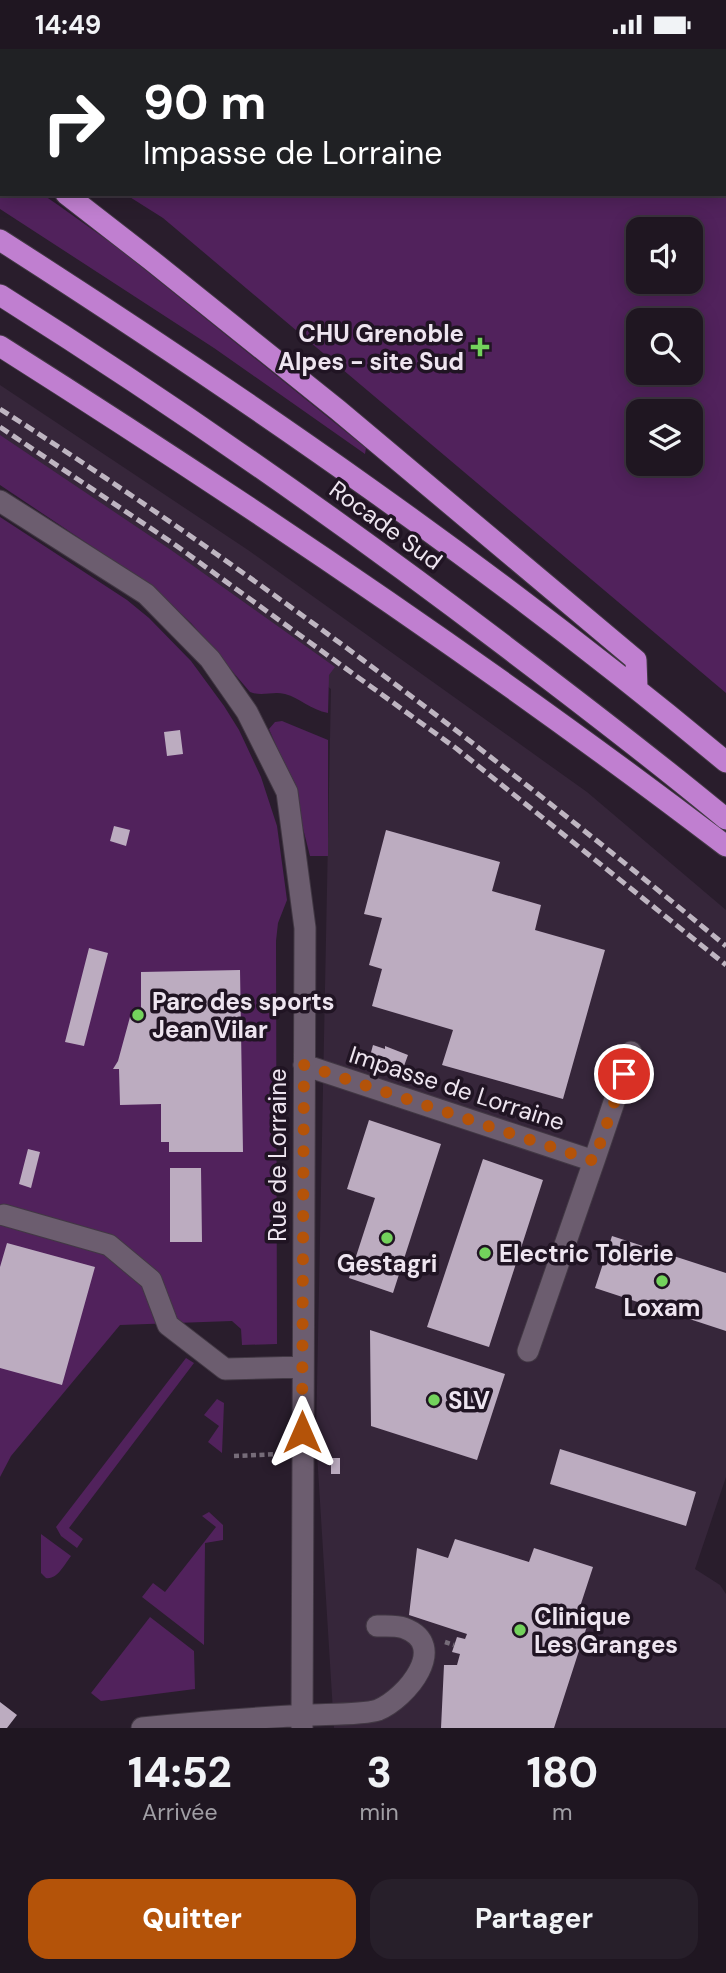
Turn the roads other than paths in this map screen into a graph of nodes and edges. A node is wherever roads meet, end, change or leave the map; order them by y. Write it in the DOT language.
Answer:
graph roads {
  1 [pos="69,196"];
  2 [pos="0,240"];
  3 [pos="0,295"];
  4 [pos="0,346"];
  5 [pos="0,501"];
  6 [pos="637,688"];
  7 [pos="726,762"];
  8 [pos="726,819"];
  9 [pos="726,846"];
  10 [pos="631,1052"];
  11 [pos="304,1065"];
  12 [pos="594,1161"];
  13 [pos="4,1215"];
  14 [pos="528,1352"];
  15 [pos="303,1367"];
  16 [pos="377,1626"];
  17 [pos="302,1721"];
  18 [pos="142,1728"];
  1 -- 6 [label="highway"];
  2 -- 6 [label="highway, Rocade Sud"];
  3 -- 8 [label="highway, Rocade Sud"];
  4 -- 9 [label="highway"];
  5 -- 11 [label="street, Rue de Lorraine"];
  6 -- 7 [label="highway, Rocade Sud"];
  10 -- 12 [label="street"];
  11 -- 12 [label="street, Impasse de Lorraine"];
  11 -- 15 [label="street, Rue de Lorraine"];
  12 -- 14 [label="street"];
  13 -- 15 [label="street"];
  15 -- 17 [label="street, Rue de Lorraine"];
  16 -- 17 [label="street"];
  17 -- 18 [label="street"];
}
